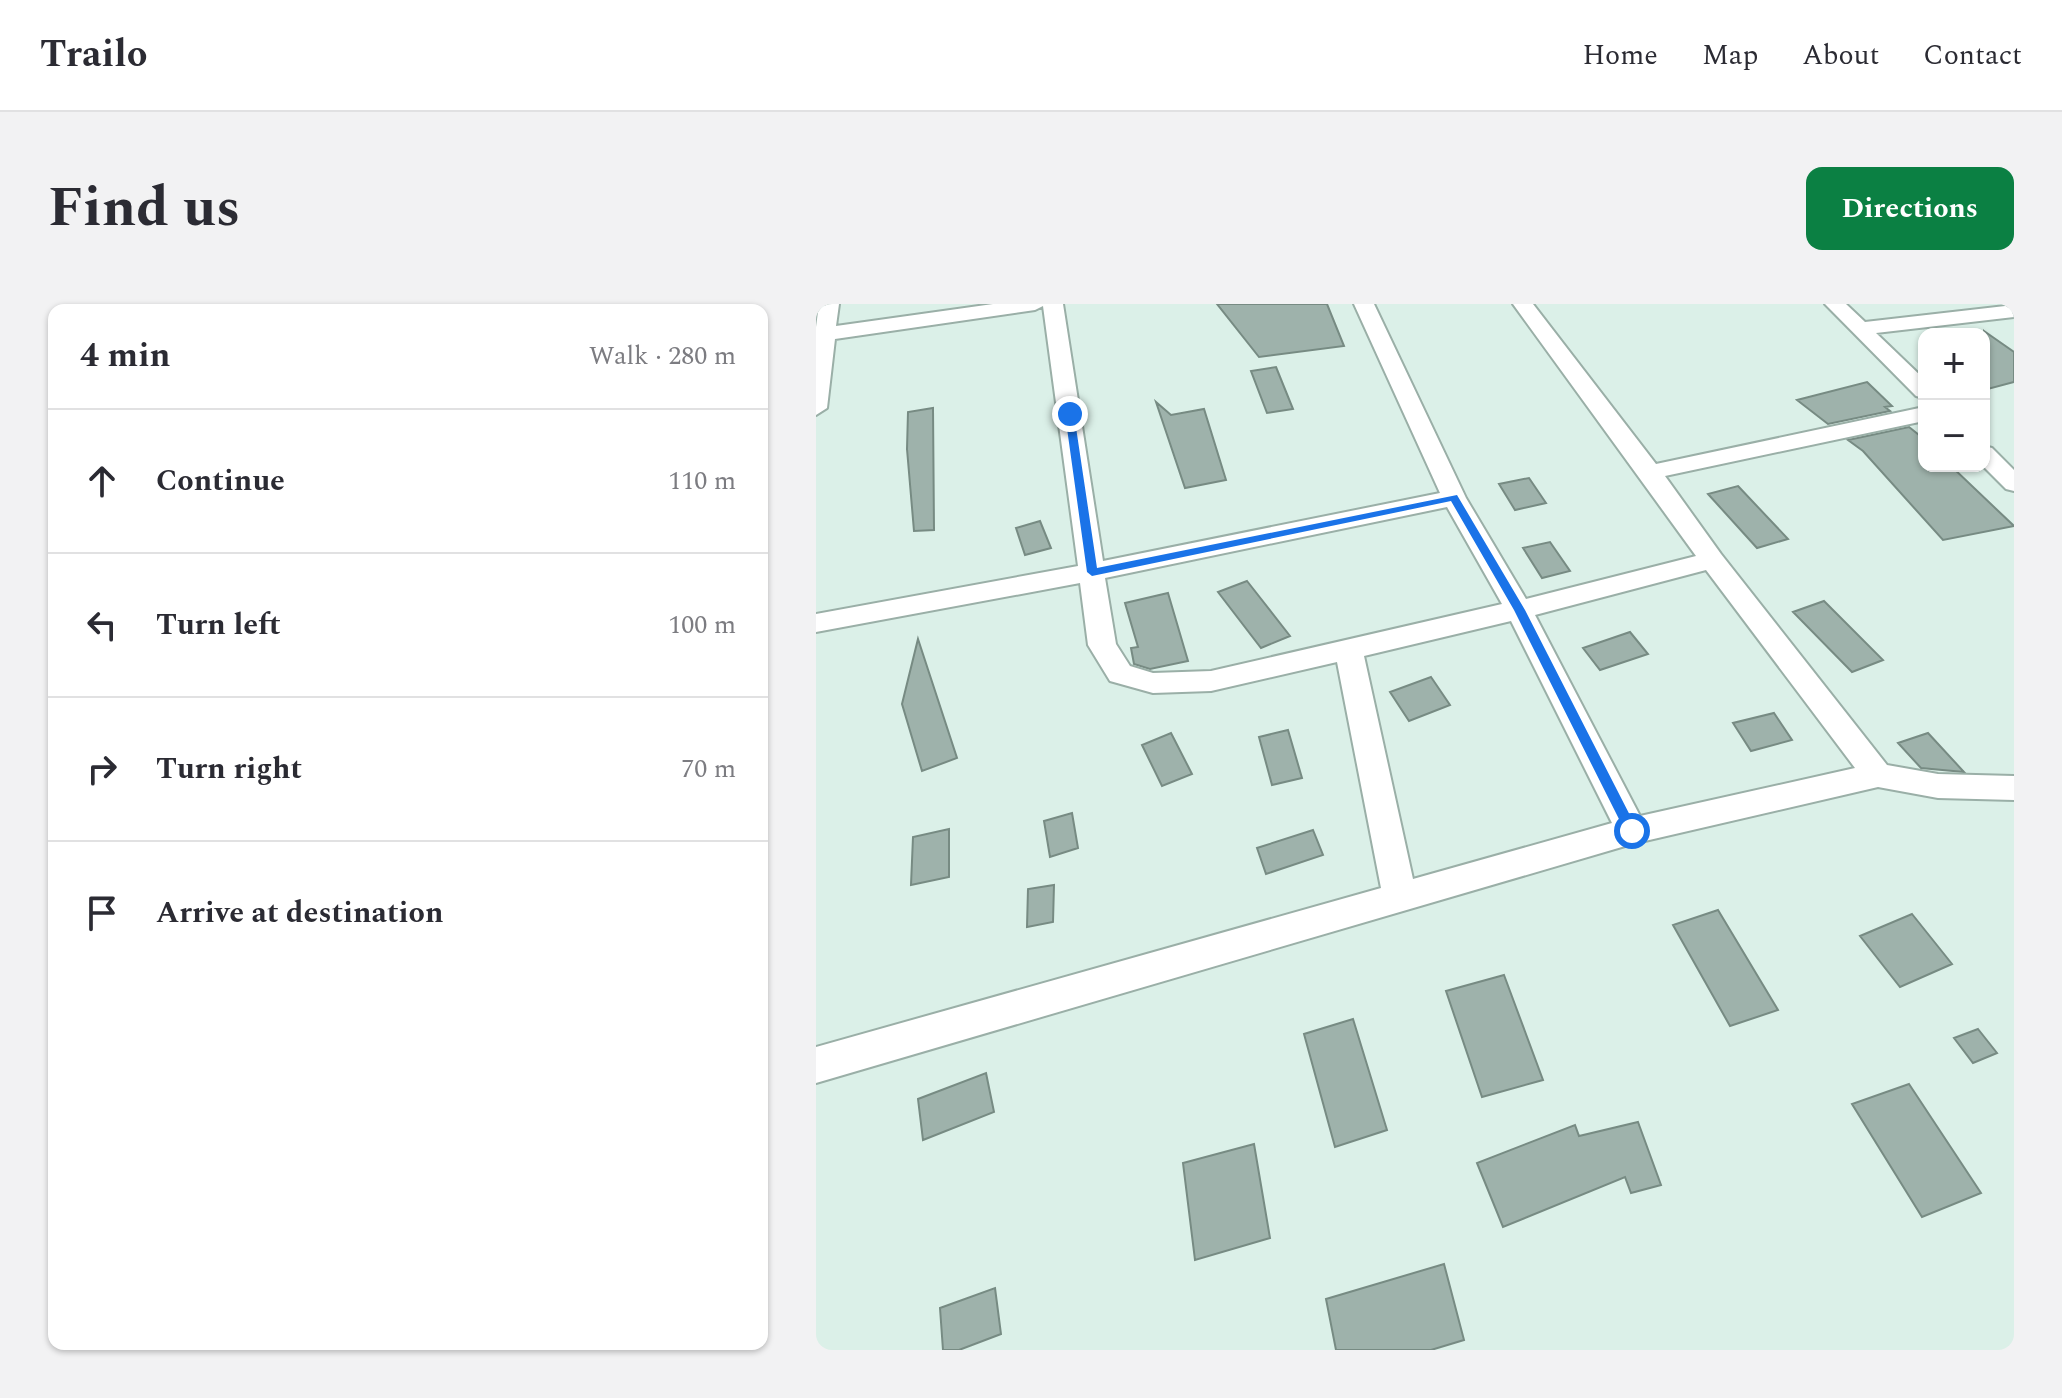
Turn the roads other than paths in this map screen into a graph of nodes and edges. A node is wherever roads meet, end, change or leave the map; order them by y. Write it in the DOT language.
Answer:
graph roads {
  1 [pos="829,304"];
  2 [pos="1035,304"];
  3 [pos="1053,304"];
  4 [pos="1364,304"];
  5 [pos="1523,304"];
  6 [pos="1835,304"];
  7 [pos="989,307"];
  8 [pos="2003,314"];
  9 [pos="1863,328"];
  10 [pos="824,334"];
  11 [pos="1918,385"];
  12 [pos="816,408"];
  13 [pos="1918,415"];
  14 [pos="1990,459"];
  15 [pos="1650,472"];
  16 [pos="2014,484"];
  17 [pos="1454,498"];
  18 [pos="1712,560"];
  19 [pos="1092,572"];
  20 [pos="1519,610"];
  21 [pos="816,623"];
  22 [pos="1349,650"];
  23 [pos="1878,775"];
  24 [pos="2014,788"];
  25 [pos="1632,831"];
  26 [pos="1400,898"];
  27 [pos="816,1065"];
  1 -- 10 [label="street"];
  2 -- 7 [label="street"];
  3 -- 19 [label="street"];
  4 -- 17 [label="street"];
  5 -- 15 [label="street"];
  6 -- 9 [label="street"];
  7 -- 10 [label="street"];
  8 -- 9 [label="street"];
  9 -- 11 [label="street"];
  10 -- 12 [label="street"];
  13 -- 15 [label="street"];
  14 -- 16 [label="street"];
  15 -- 18 [label="street"];
  17 -- 19 [label="street"];
  17 -- 20 [label="street"];
  18 -- 20 [label="street"];
  18 -- 23 [label="street"];
  19 -- 21 [label="street"];
  19 -- 22 [label="street"];
  20 -- 22 [label="street"];
  20 -- 25 [label="street"];
  22 -- 26 [label="street"];
  23 -- 24 [label="street"];
  23 -- 25 [label="street"];
  25 -- 26 [label="street"];
  26 -- 27 [label="street"];
}
